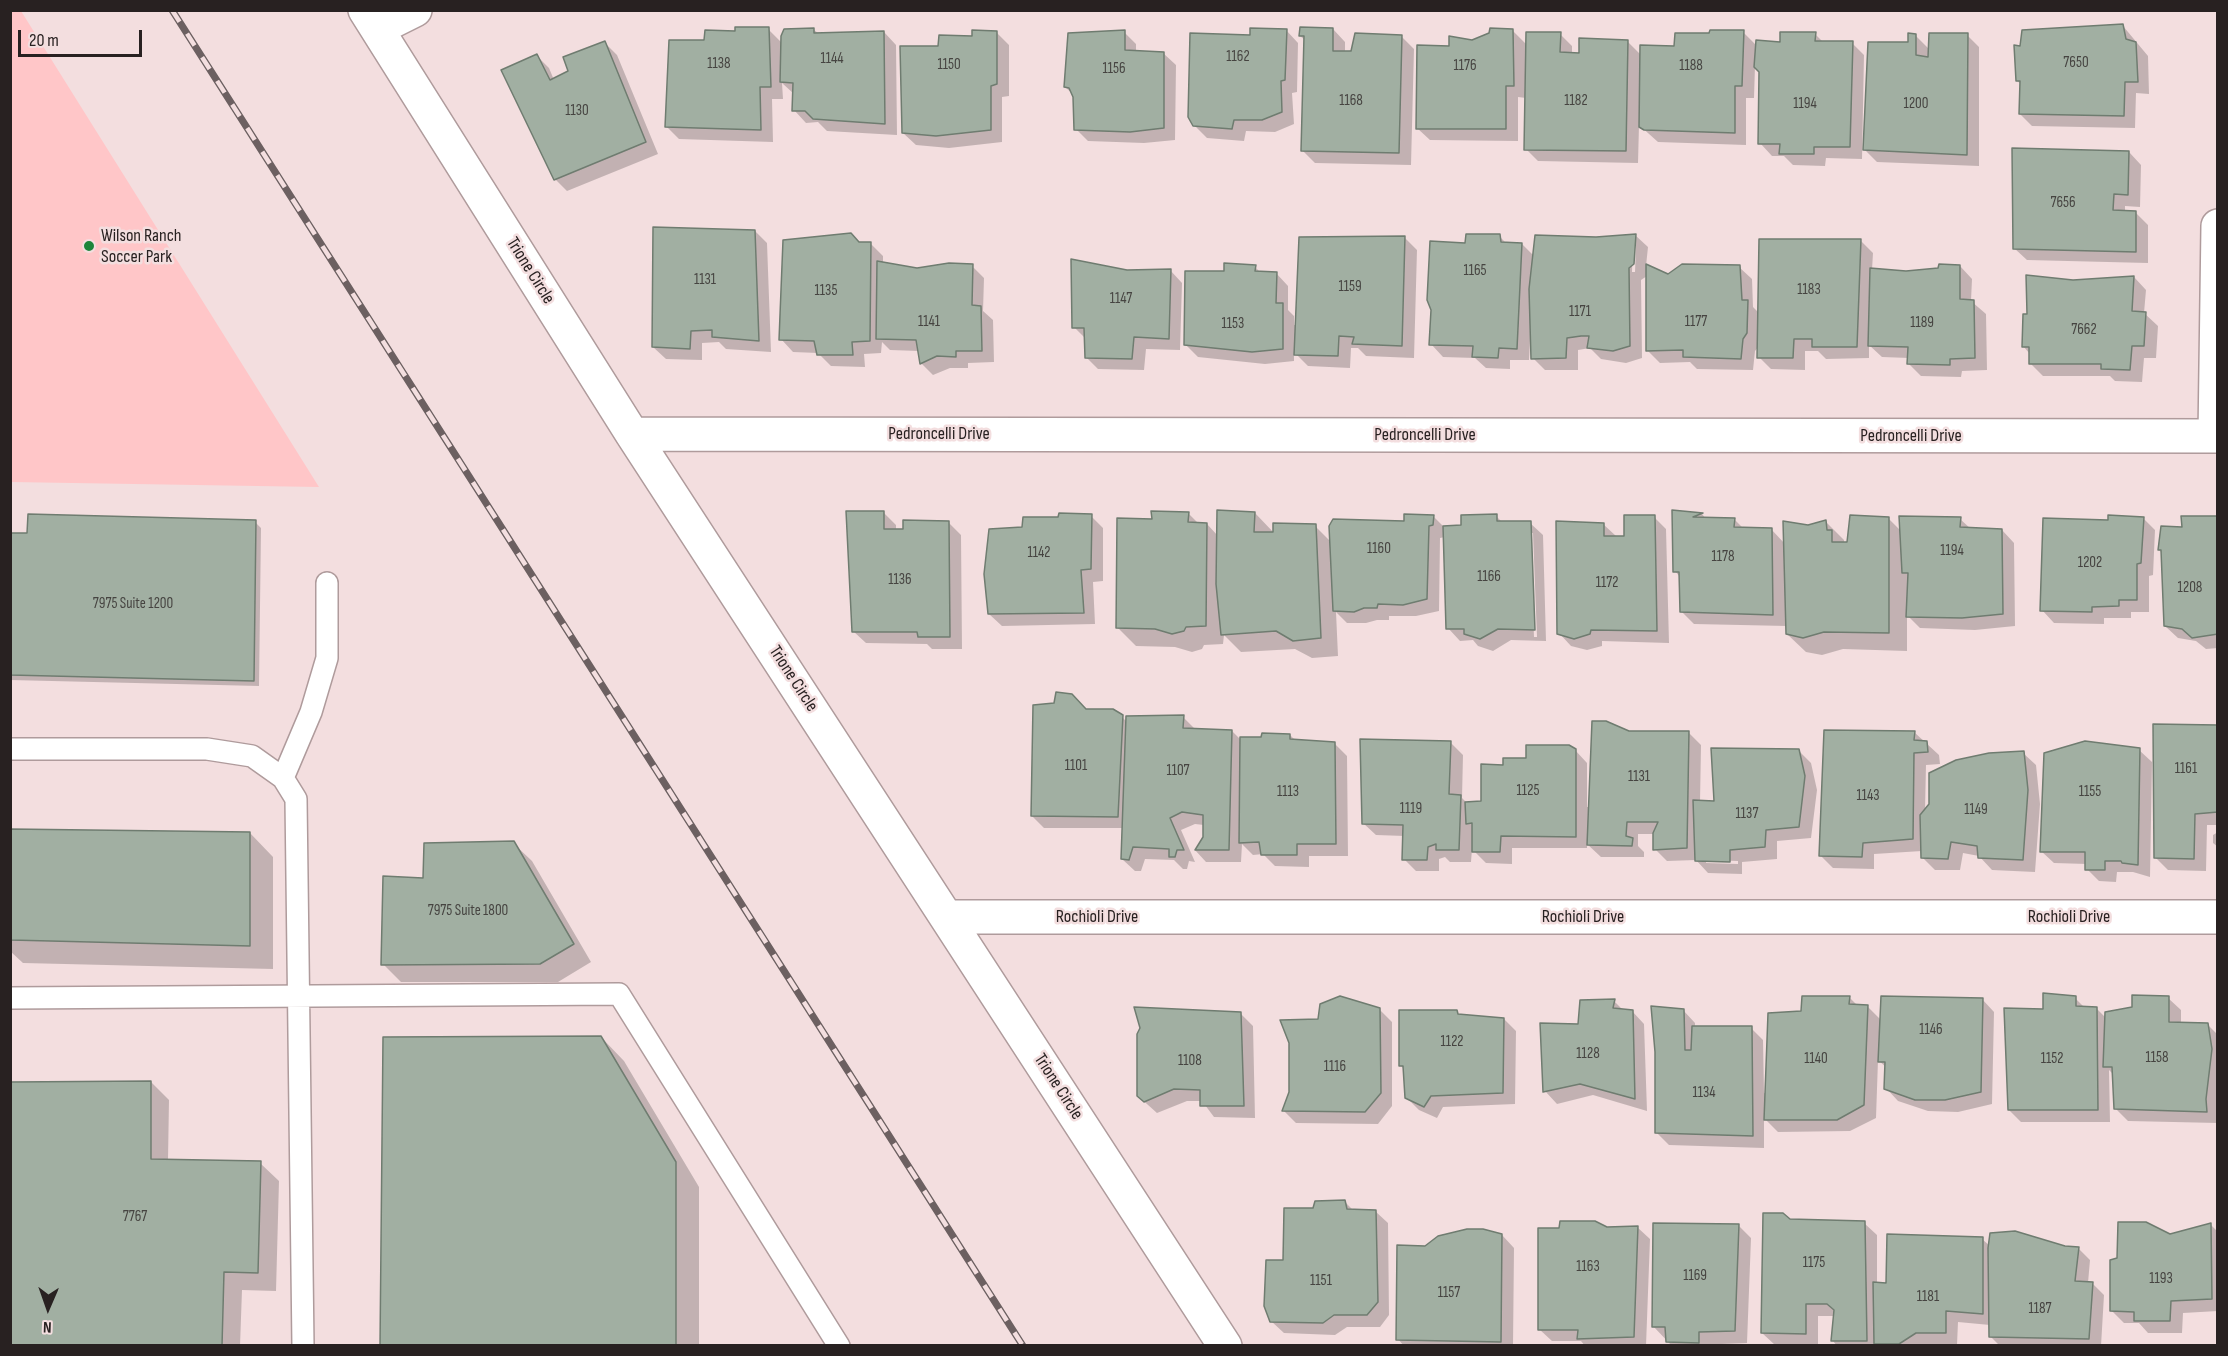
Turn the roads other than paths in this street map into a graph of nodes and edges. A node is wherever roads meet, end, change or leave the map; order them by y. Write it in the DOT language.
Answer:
graph roads {
  1 [pos="415,10"];
  2 [pos="371,20"];
  3 [pos="2217,226"];
  4 [pos="633,434"];
  5 [pos="2216,436"];
  6 [pos="327,583"];
  7 [pos="10,749"];
  8 [pos="283,778"];
  9 [pos="949,917"];
  10 [pos="2217,917"];
  11 [pos="299,997"];
  12 [pos="10,998"];
  13 [pos="303,1346"];
  14 [pos="839,1346"];
  15 [pos="1225,1346"];
  1 -- 2 [label="street"];
  2 -- 4 [label="street, Trione Circle"];
  3 -- 5 [label="street"];
  4 -- 5 [label="street, Pedroncelli Drive"];
  4 -- 9 [label="street, Trione Circle"];
  6 -- 8 [label="lane"];
  7 -- 8 [label="lane"];
  8 -- 11 [label="lane"];
  9 -- 10 [label="street, Rochioli Drive"];
  9 -- 15 [label="street, Trione Circle"];
  11 -- 12 [label="lane"];
  11 -- 13 [label="lane"];
  11 -- 14 [label="lane"];
}
